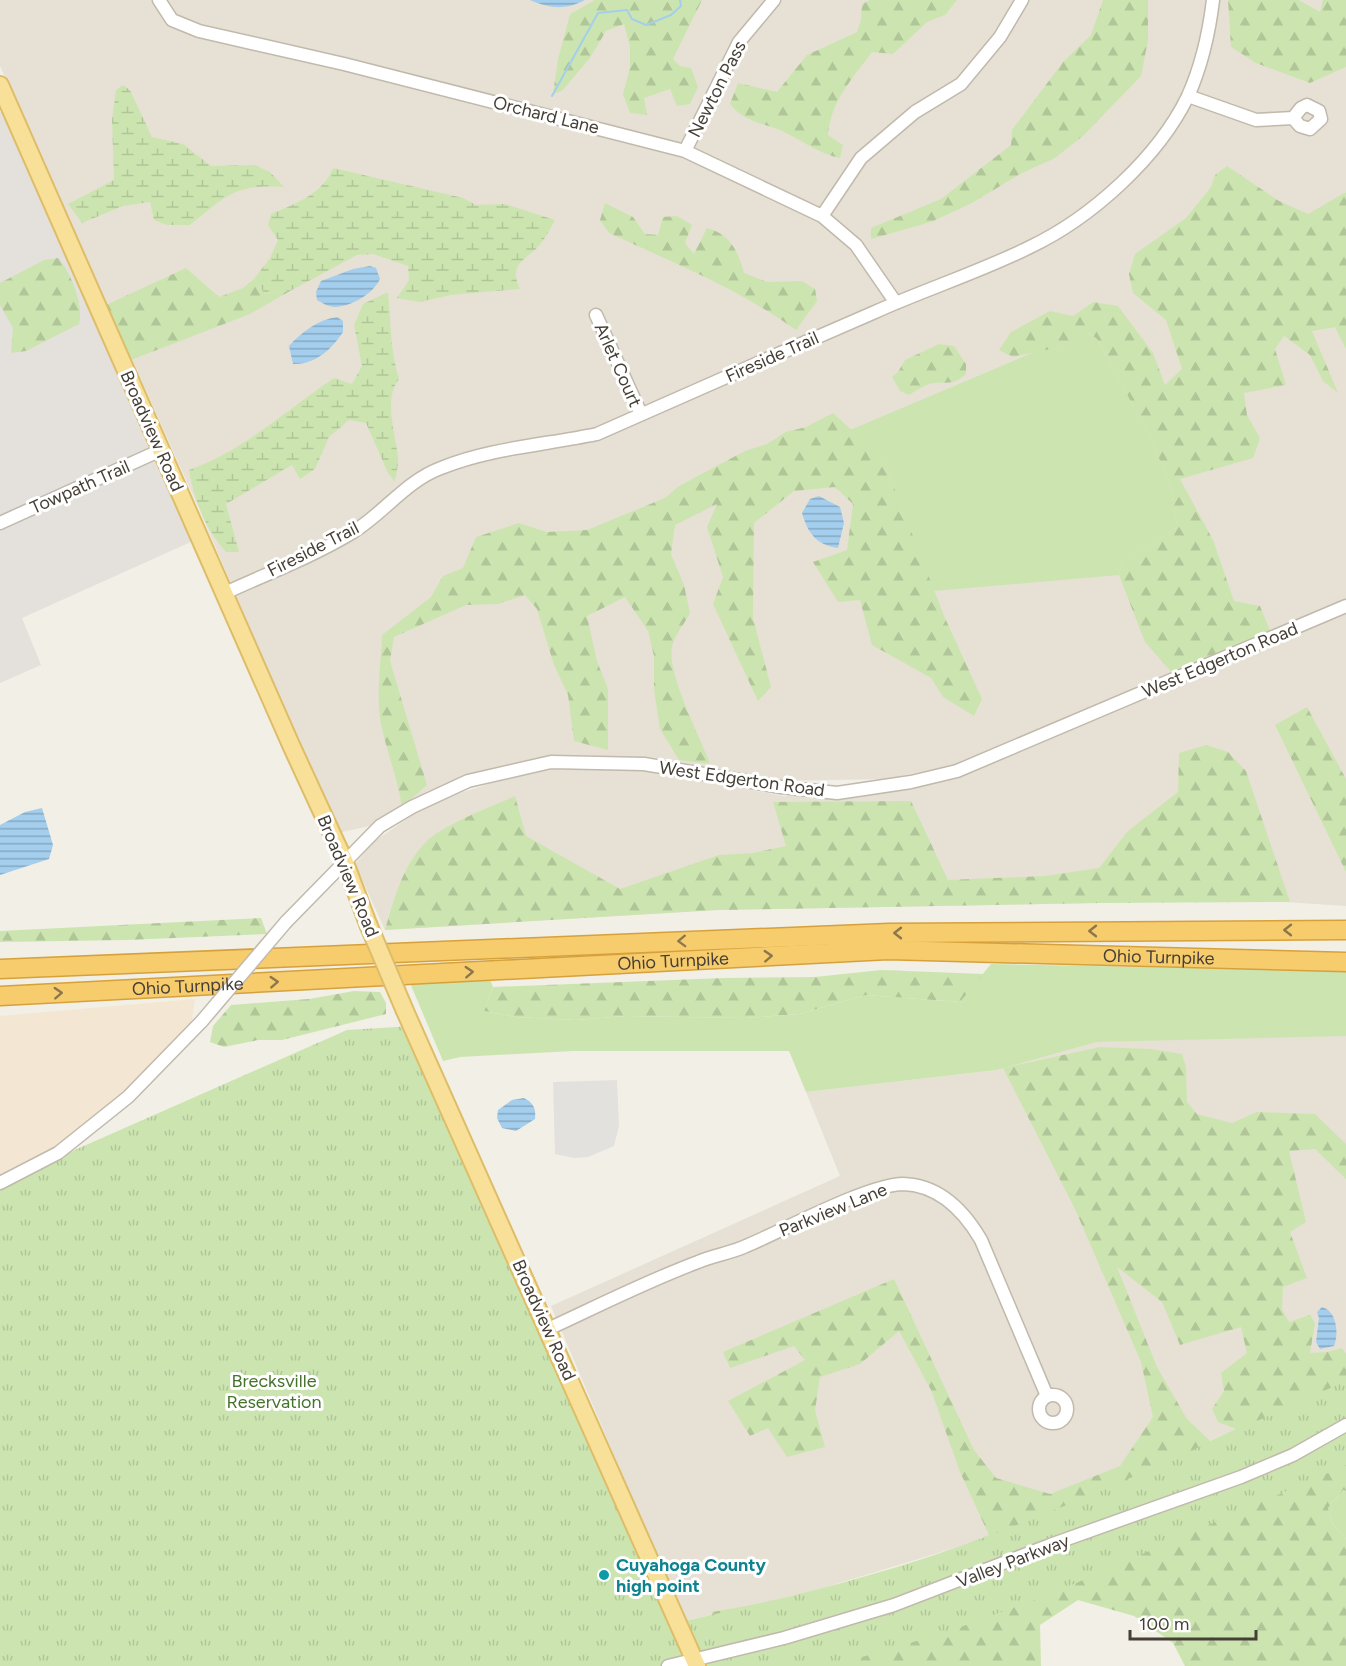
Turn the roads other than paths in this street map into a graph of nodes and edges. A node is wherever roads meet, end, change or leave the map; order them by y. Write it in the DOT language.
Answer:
graph roads {
  1 [pos="159,0"];
  2 [pos="774,0"];
  3 [pos="1022,0"];
  4 [pos="1213,0"];
  5 [pos="0,85"];
  6 [pos="1188,96"];
  7 [pos="1293,118"];
  8 [pos="685,151"];
  9 [pos="822,216"];
  10 [pos="896,303"];
  11 [pos="596,315"];
  12 [pos="641,414"];
  13 [pos="161,450"];
  14 [pos="0,523"];
  15 [pos="225,593"];
  16 [pos="1346,606"];
  17 [pos="344,860"];
  18 [pos="1346,930"];
  19 [pos="1346,962"];
  20 [pos="0,969"];
  21 [pos="0,996"];
  22 [pos="0,1183"];
  23 [pos="548,1329"];
  24 [pos="1047,1396"];
  25 [pos="1346,1425"];
  26 [pos="696,1663"];
  27 [pos="668,1666"];
  1 -- 8 [label="street, Orchard Lane"];
  2 -- 8 [label="street, Newton Pass"];
  3 -- 9 [label="street"];
  4 -- 6 [label="street, Fireside Trail"];
  5 -- 13 [label="main road, Broadview Road"];
  6 -- 7 [label="street"];
  6 -- 10 [label="street, Fireside Trail"];
  8 -- 9 [label="street, Orchard Lane"];
  9 -- 10 [label="street, Orchard Lane"];
  10 -- 12 [label="street, Fireside Trail"];
  11 -- 12 [label="street, Arlet Court"];
  12 -- 15 [label="street, Fireside Trail"];
  13 -- 14 [label="street, Towpath Trail"];
  13 -- 15 [label="main road, Broadview Road"];
  15 -- 17 [label="main road, Broadview Road"];
  16 -- 17 [label="street, West Edgerton Road"];
  17 -- 22 [label="street, West Edgerton Road, bridge"];
  17 -- 23 [label="main road, Broadview Road, bridge"];
  18 -- 20 [label="highway, Ohio Turnpike, one-way"];
  21 -- 19 [label="highway, Ohio Turnpike, one-way"];
  23 -- 24 [label="street, Parkview Lane"];
  23 -- 26 [label="main road, Broadview Road"];
  25 -- 26 [label="street, Valley Parkway"];
  26 -- 27 [label="street, Valley Parkway"];
}
